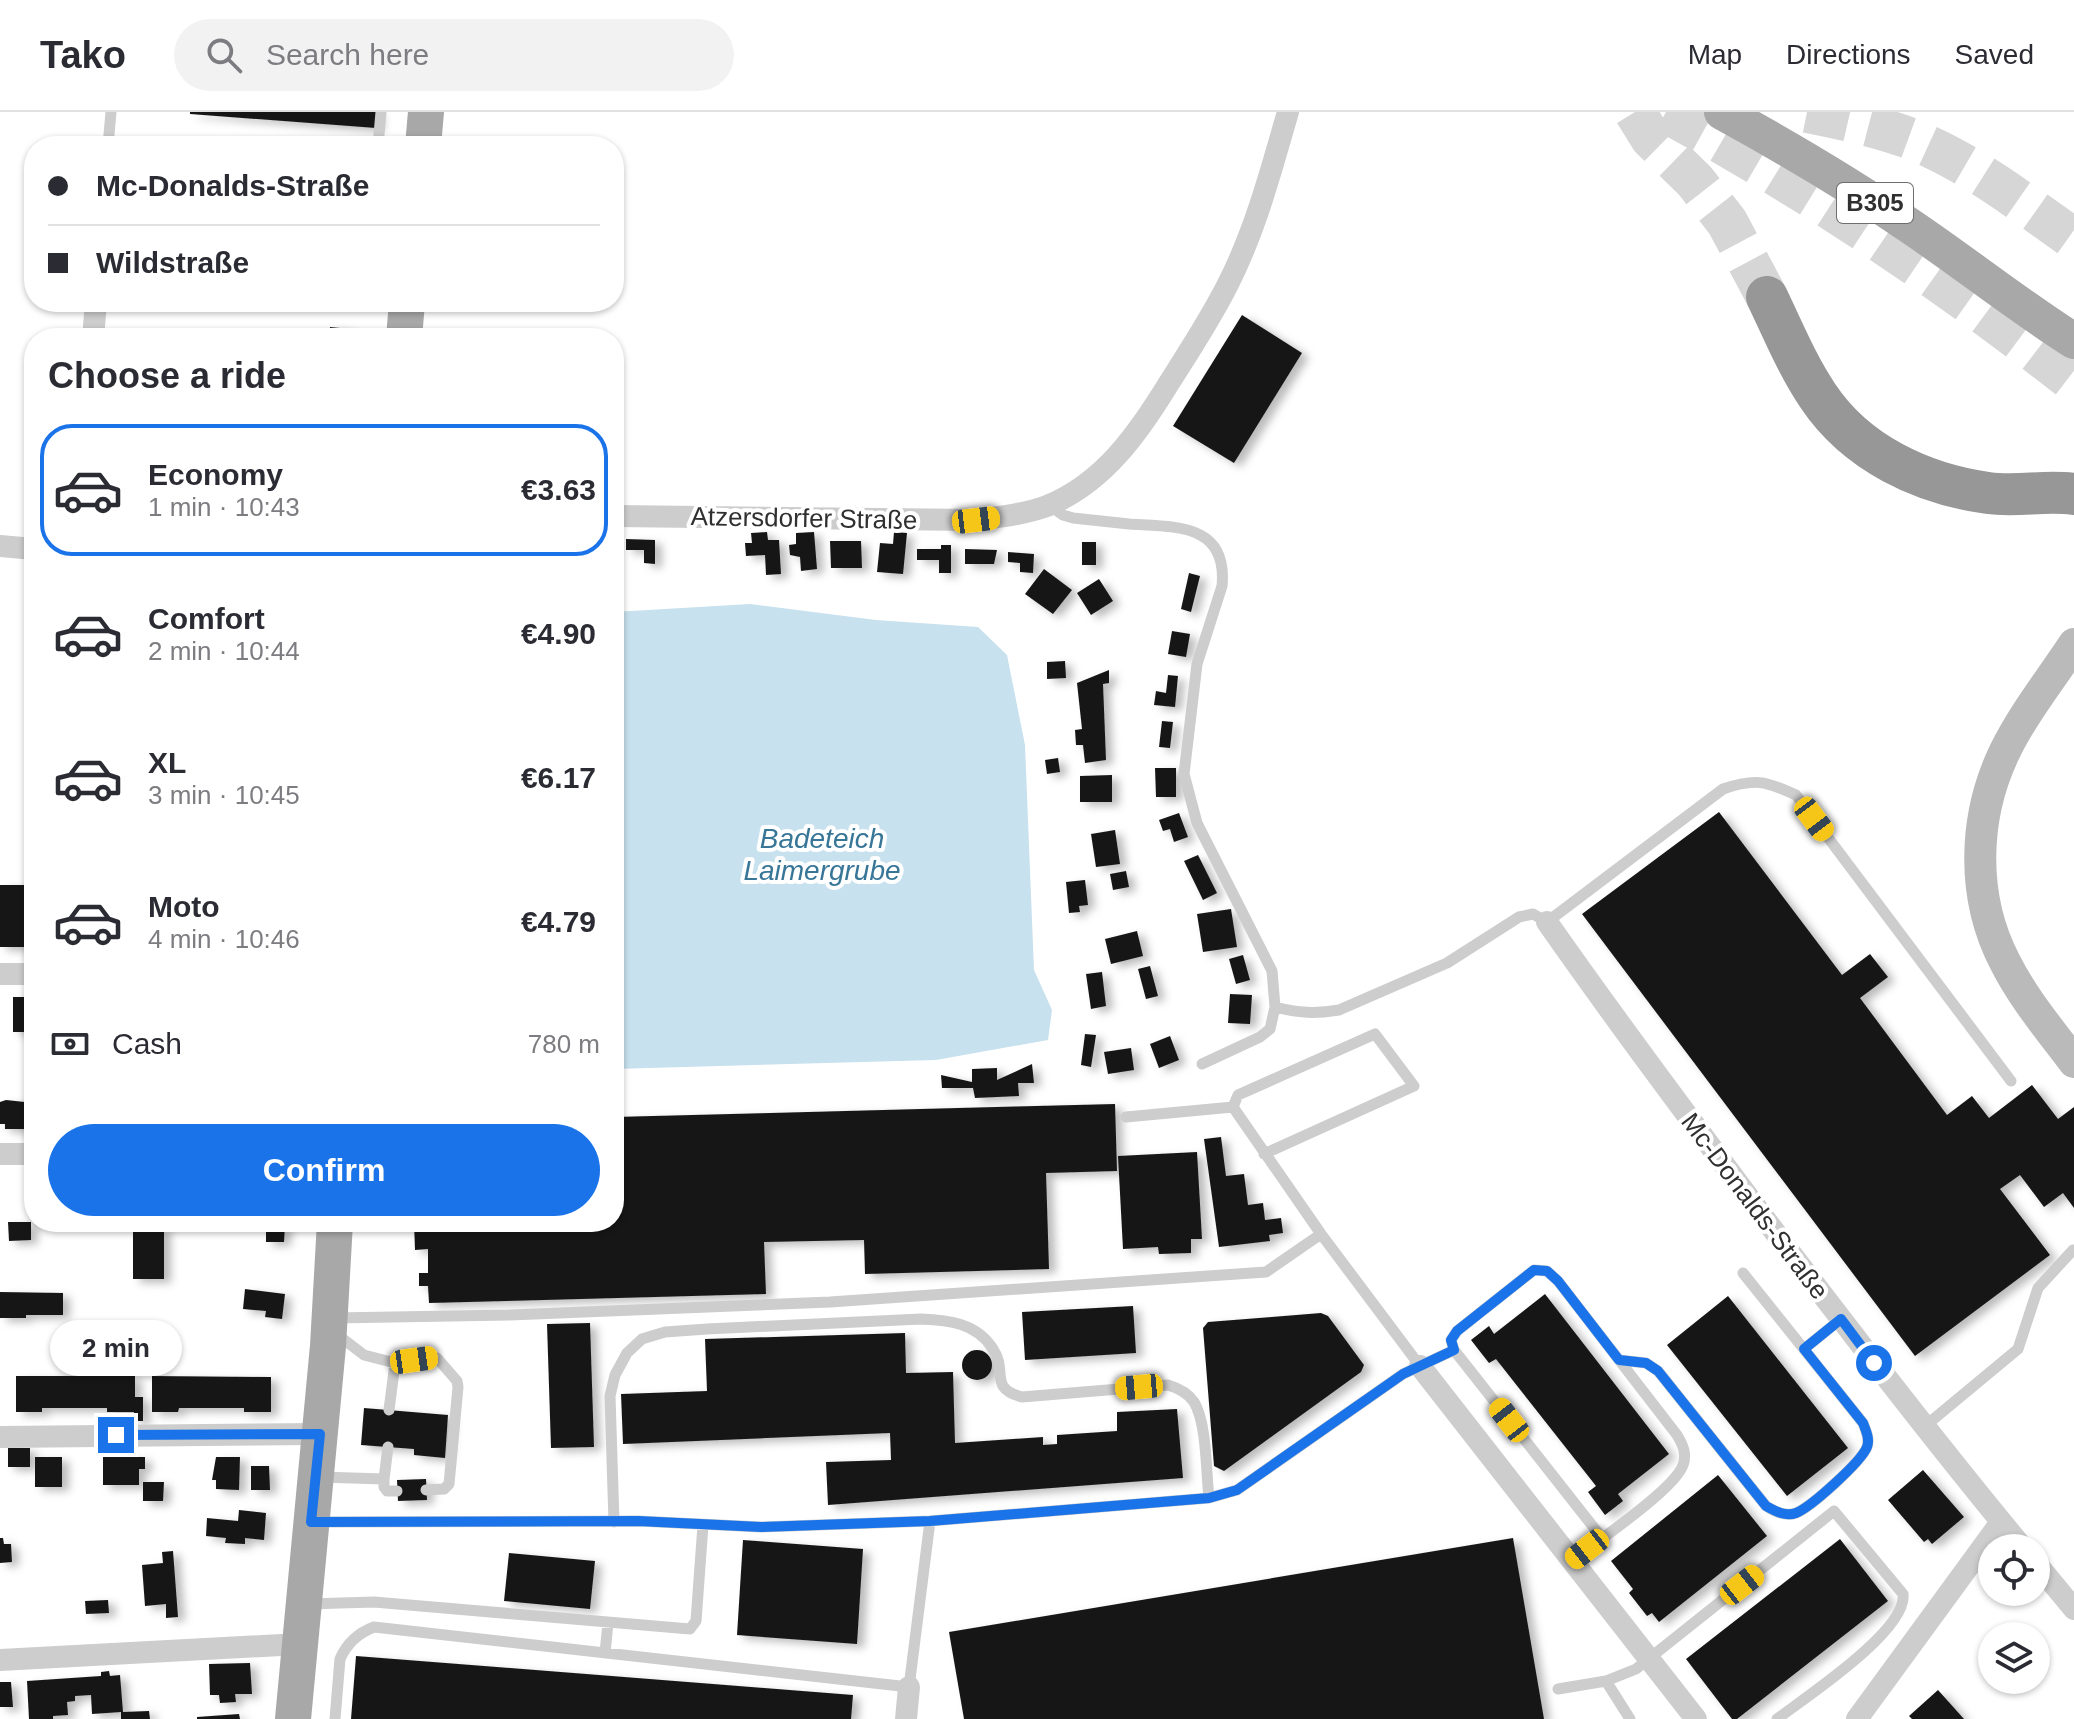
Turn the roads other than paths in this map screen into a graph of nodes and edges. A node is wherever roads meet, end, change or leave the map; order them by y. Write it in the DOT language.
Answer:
graph roads {
  1 [pos="111,112"];
  2 [pos="381,112"];
  3 [pos="426,112"];
  4 [pos="1288,112"];
  5 [pos="1722,112"];
  6 [pos="109,136"];
  7 [pos="379,136"];
  8 [pos="424,136"];
  9 [pos="1767,297"];
  10 [pos="2019,306"];
  11 [pos="2074,341"];
  12 [pos="2074,364"];
  13 [pos="2074,494"];
  14 [pos="1049,505"];
  15 [pos="624,516"];
  16 [pos="0,546"];
  17 [pos="24,548"];
  18 [pos="2074,644"];
  19 [pos="2074,670"];
  20 [pos="2037,700"];
  21 [pos="1547,922"];
  22 [pos="0,974"];
  23 [pos="24,974"];
  24 [pos="1275,1007"];
  25 [pos="2074,1062"];
  26 [pos="1202,1064"];
  27 [pos="2011,1081"];
  28 [pos="1233,1107"];
  29 [pos="1126,1117"];
  30 [pos="0,1154"];
  31 [pos="24,1154"];
  32 [pos="1264,1154"];
  33 [pos="334,1232"];
  34 [pos="1321,1234"];
  35 [pos="2073,1250"];
  36 [pos="1743,1273"];
  37 [pos="1841,1319"];
  38 [pos="329,1323"];
  39 [pos="1804,1349"];
  40 [pos="1454,1350"];
  41 [pos="1619,1360"];
  42 [pos="395,1363"];
  43 [pos="1420,1366"];
  44 [pos="389,1410"];
  45 [pos="1924,1427"];
  46 [pos="320,1434"];
  47 [pos="0,1437"];
  48 [pos="388,1447"];
  49 [pos="316,1477"];
  50 [pos="384,1479"];
  51 [pos="426,1490"];
  52 [pos="397,1491"];
  53 [pos="1822,1495"];
  54 [pos="1209,1498"];
  55 [pos="1834,1511"];
  56 [pos="930,1521"];
  57 [pos="311,1522"];
  58 [pos="614,1522"];
  59 [pos="2001,1522"];
  60 [pos="703,1525"];
  61 [pos="2011,1534"];
  62 [pos="1602,1538"];
  63 [pos="1572,1561"];
  64 [pos="2050,1580"];
  65 [pos="304,1604"];
  66 [pos="2074,1609"];
  67 [pos="608,1623"];
  68 [pos="1894,1623"];
  69 [pos="1916,1639"];
  70 [pos="300,1644"];
  71 [pos="605,1653"];
  72 [pos="1649,1659"];
  73 [pos="0,1660"];
  74 [pos="1606,1681"];
  75 [pos="909,1687"];
  76 [pos="1558,1689"];
  77 [pos="293,1719"];
  78 [pos="335,1719"];
  79 [pos="906,1719"];
  80 [pos="1630,1719"];
  81 [pos="1696,1719"];
  82 [pos="1777,1719"];
  83 [pos="1857,1719"];
  1 -- 6 [label="lane"];
  2 -- 7 [label="lane"];
  3 -- 8 [label="main road"];
  4 -- 14 [label="street, Atzersdorfer Straße"];
  5 -- 10 [label="main road, B305"];
  9 -- 13 [label="highway"];
  10 -- 11 [label="main road, B305"];
  10 -- 12 [label="main road, B305"];
  14 -- 15 [label="street, Atzersdorfer Straße"];
  14 -- 24 [label="lane"];
  16 -- 17 [label="street"];
  18 -- 20 [label="main road"];
  19 -- 20 [label="main road"];
  20 -- 25 [label="main road"];
  21 -- 24 [label="lane"];
  21 -- 27 [label="lane"];
  21 -- 37 [label="street, Mc-Donalds-Straße"];
  22 -- 23 [label="street"];
  24 -- 26 [label="lane"];
  28 -- 29 [label="lane"];
  28 -- 32 [label="lane"];
  28 -- 32 [label="lane"];
  30 -- 31 [label="street"];
  32 -- 34 [label="lane"];
  33 -- 38 [label="main road"];
  34 -- 38 [label="lane"];
  34 -- 43 [label="lane"];
  35 -- 45 [label="lane"];
  36 -- 39 [label="lane"];
  37 -- 39 [label="lane"];
  37 -- 45 [label="street, Mc-Donalds-Straße"];
  38 -- 42 [label="lane"];
  38 -- 46 [label="main road"];
  39 -- 53 [label="lane"];
  40 -- 41 [label="lane"];
  40 -- 43 [label="lane"];
  40 -- 62 [label="lane"];
  41 -- 53 [label="lane"];
  41 -- 62 [label="lane"];
  42 -- 44 [label="lane"];
  42 -- 51 [label="lane"];
  43 -- 54 [label="lane"];
  43 -- 63 [label="street"];
  45 -- 59 [label="street, Mc-Donalds-Straße"];
  46 -- 47 [label="street"];
  46 -- 49 [label="main road"];
  48 -- 50 [label="lane"];
  49 -- 50 [label="lane"];
  49 -- 57 [label="main road"];
  50 -- 52 [label="lane"];
  53 -- 55 [label="lane"];
  54 -- 56 [label="lane"];
  54 -- 58 [label="lane"];
  55 -- 68 [label="lane"];
  55 -- 72 [label="lane"];
  56 -- 60 [label="lane"];
  56 -- 75 [label="lane"];
  57 -- 58 [label="lane"];
  57 -- 65 [label="main road"];
  58 -- 60 [label="lane"];
  59 -- 61 [label="street, Mc-Donalds-Straße"];
  59 -- 69 [label="street"];
  60 -- 67 [label="lane"];
  62 -- 63 [label="lane"];
  63 -- 72 [label="street"];
  64 -- 66 [label="street"];
  65 -- 67 [label="lane"];
  65 -- 70 [label="main road"];
  67 -- 71 [label="lane"];
  68 -- 69 [label="lane"];
  68 -- 82 [label="lane"];
  69 -- 83 [label="street"];
  70 -- 73 [label="street"];
  70 -- 77 [label="main road"];
  71 -- 75 [label="lane"];
  71 -- 78 [label="lane"];
  72 -- 74 [label="lane"];
  72 -- 81 [label="street"];
  74 -- 76 [label="lane"];
  74 -- 80 [label="lane"];
  75 -- 79 [label="street"];
}
